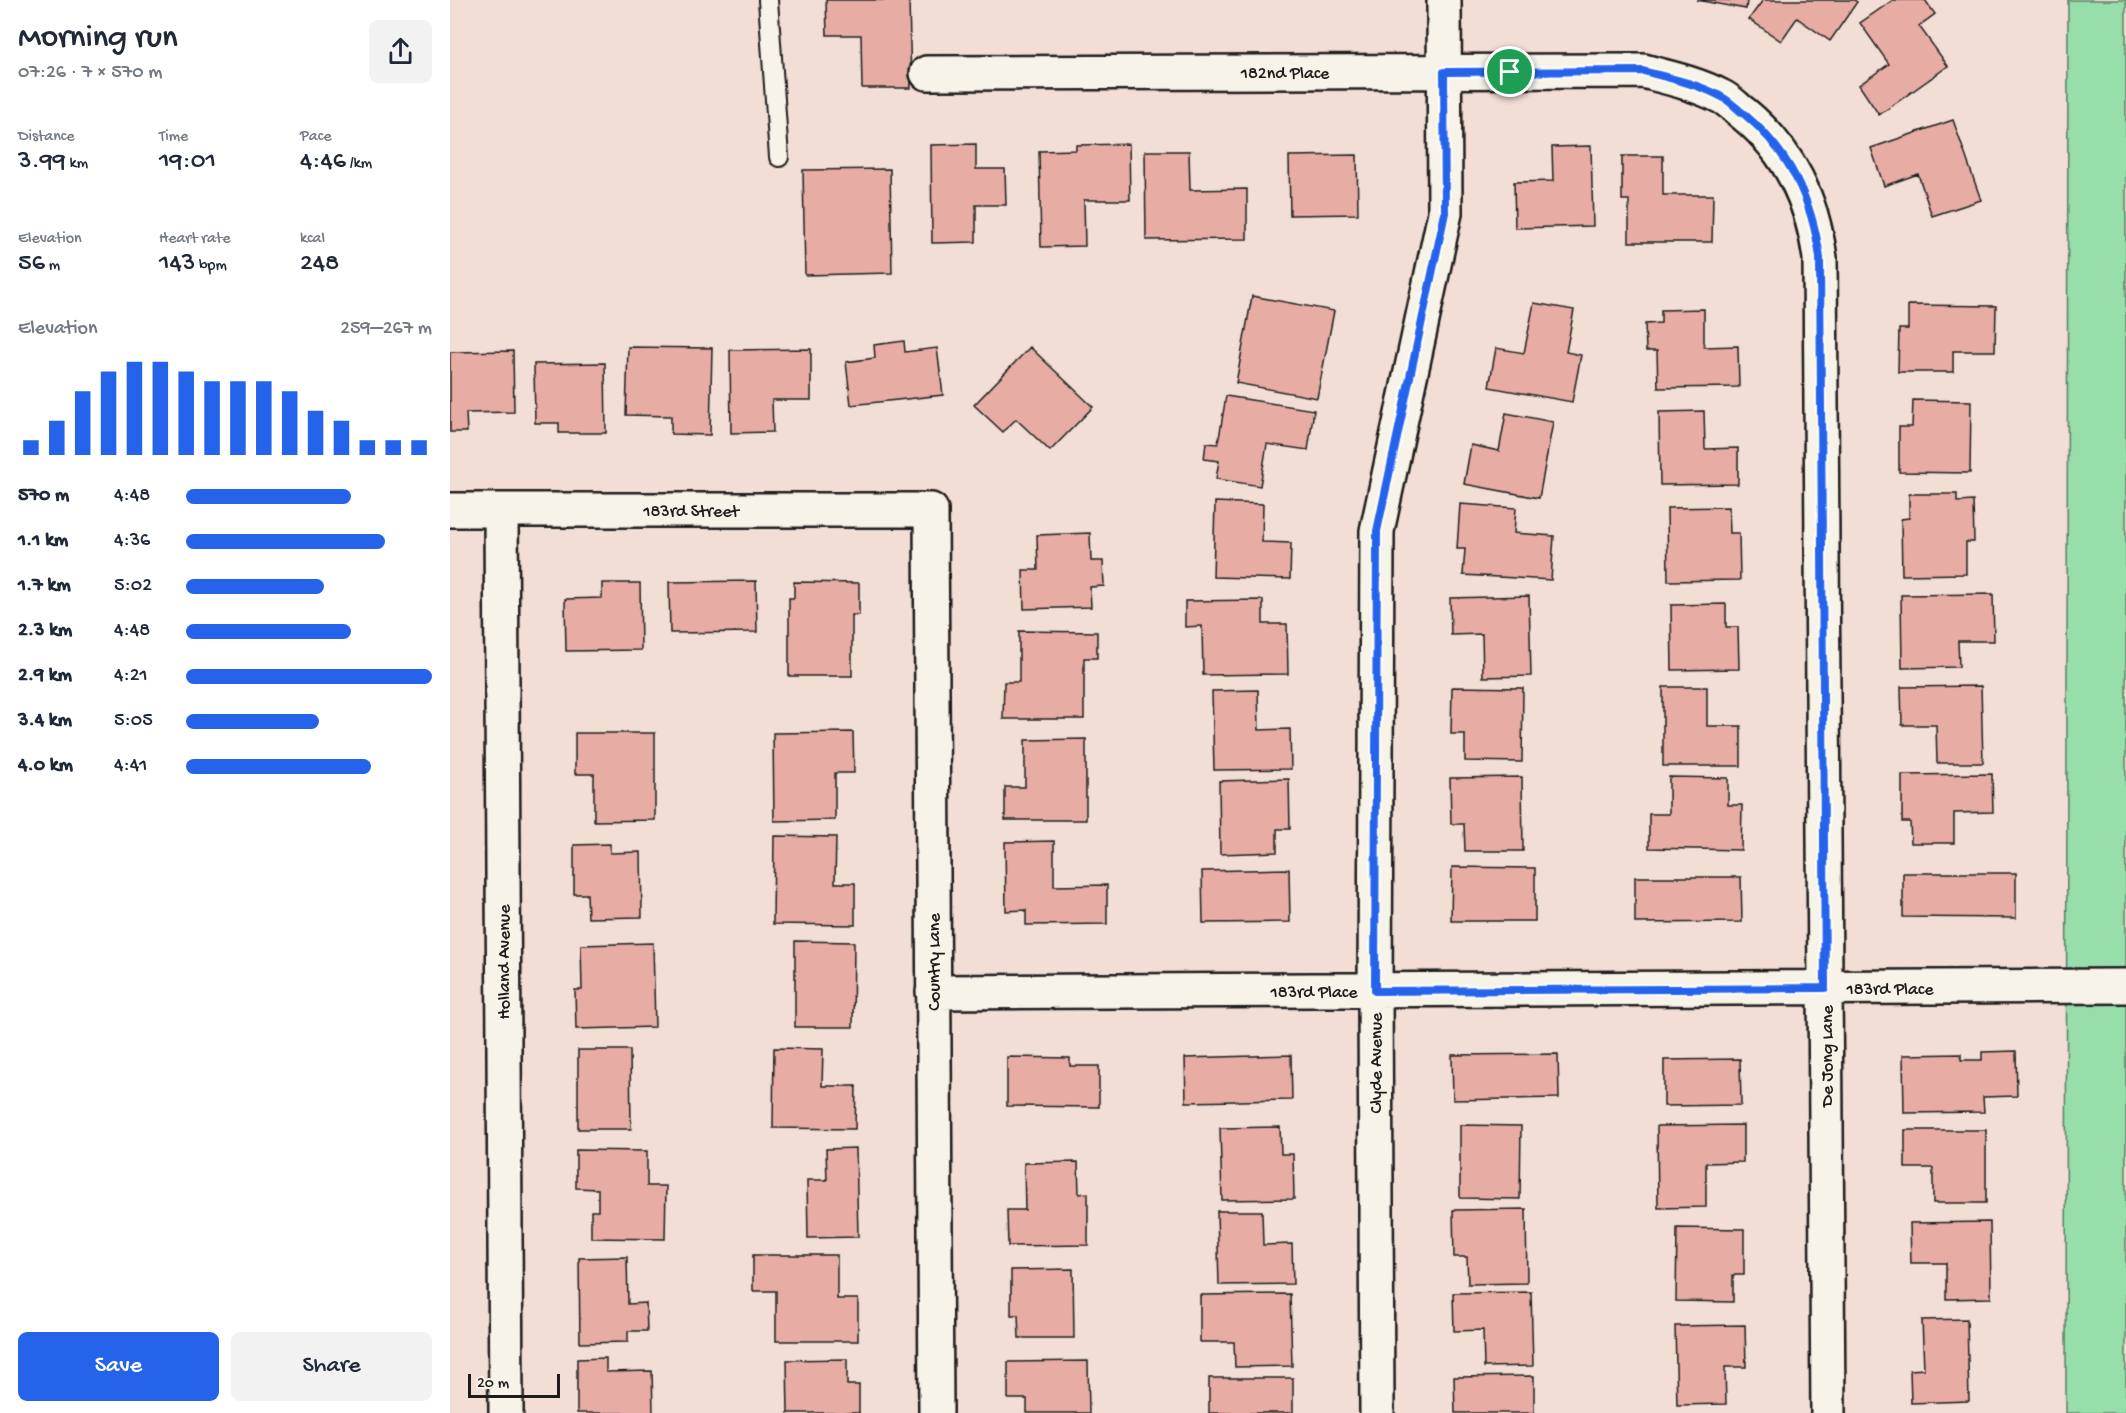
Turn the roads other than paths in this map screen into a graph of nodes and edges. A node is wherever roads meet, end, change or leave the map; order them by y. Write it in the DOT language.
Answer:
graph roads {
  1 [pos="768,0"];
  2 [pos="1444,0"];
  3 [pos="1643,71"];
  4 [pos="1444,72"];
  5 [pos="927,73"];
  6 [pos="779,157"];
  7 [pos="450,510"];
  8 [pos="501,510"];
  9 [pos="931,510"];
  10 [pos="2126,986"];
  11 [pos="1825,988"];
  12 [pos="1375,991"];
  13 [pos="933,992"];
  14 [pos="506,1413"];
  15 [pos="936,1413"];
  16 [pos="1377,1413"];
  17 [pos="1828,1413"];
  1 -- 6 [label="lane"];
  2 -- 4 [label="street, Clyde Avenue"];
  3 -- 4 [label="street, 182nd Place"];
  3 -- 11 [label="street, De Jong Lane"];
  4 -- 5 [label="street, 182nd Place"];
  4 -- 12 [label="street, Clyde Avenue"];
  7 -- 8 [label="street, 183rd Street"];
  8 -- 9 [label="street, 183rd Street"];
  8 -- 14 [label="street, Holland Avenue"];
  9 -- 13 [label="street, Country Lane"];
  10 -- 11 [label="street, 183rd Place"];
  11 -- 12 [label="street, 183rd Place"];
  11 -- 17 [label="street, De Jong Lane"];
  12 -- 13 [label="street, 183rd Place"];
  12 -- 16 [label="street, Clyde Avenue"];
  13 -- 15 [label="street, Country Lane"];
}
